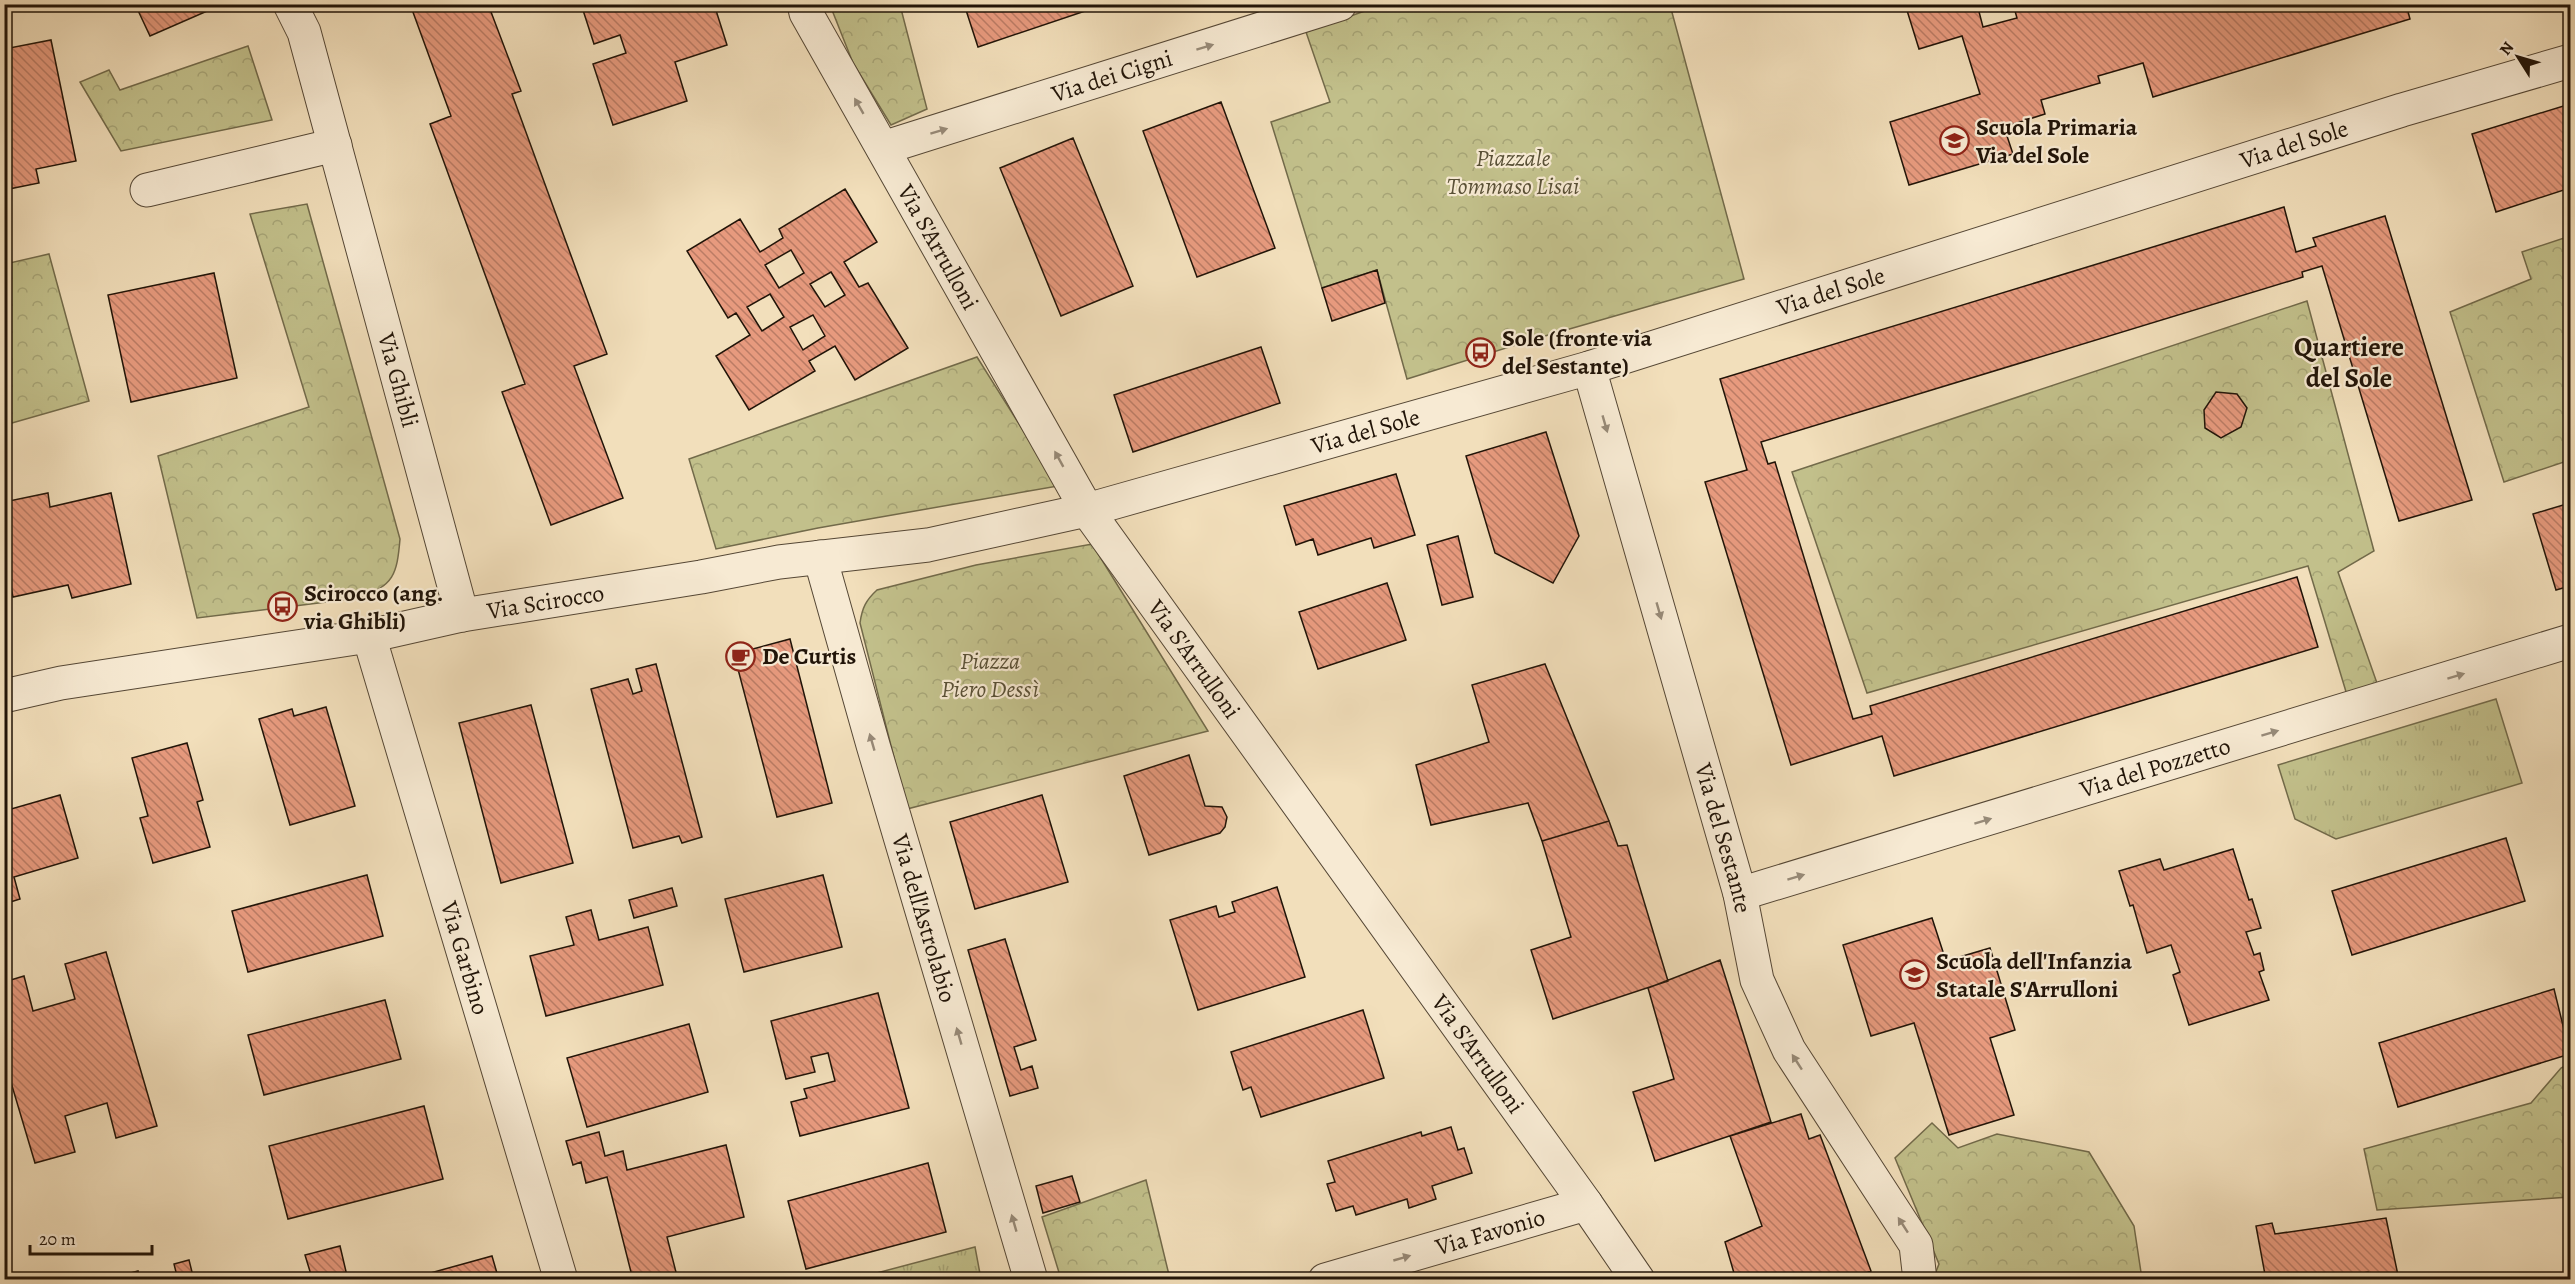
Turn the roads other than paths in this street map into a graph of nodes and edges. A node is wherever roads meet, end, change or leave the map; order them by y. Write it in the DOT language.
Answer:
graph roads {
  1 [pos="290,4"];
  2 [pos="804,4"];
  3 [pos="1340,4"];
  4 [pos="2571,61"];
  5 [pos="335,145"];
  6 [pos="883,148"];
  7 [pos="147,190"];
  8 [pos="1589,368"];
  9 [pos="1088,510"];
  10 [pos="820,557"];
  11 [pos="462,615"];
  12 [pos="369,636"];
  13 [pos="2571,641"];
  14 [pos="4,696"];
  15 [pos="1740,894"];
  16 [pos="1586,1204"];
  17 [pos="561,1280"];
  18 [pos="1031,1280"];
  19 [pos="1325,1280"];
  20 [pos="1638,1280"];
  21 [pos="1920,1280"];
  1 -- 5 [label="street, Via Ghibli"];
  6 -- 2 [label="street, Via S'Arrulloni, one-way"];
  6 -- 3 [label="street, Via dei Cigni, one-way"];
  4 -- 8 [label="street, Via del Sole"];
  5 -- 7 [label="street"];
  5 -- 11 [label="street, Via Ghibli"];
  9 -- 6 [label="street, Via S'Arrulloni, one-way"];
  8 -- 9 [label="street, Via del Sole"];
  8 -- 15 [label="street, Via del Sestante, one-way"];
  9 -- 10 [label="street, Via Scirocco"];
  9 -- 16 [label="street, Via S'Arrulloni"];
  10 -- 11 [label="street, Via Scirocco"];
  18 -- 10 [label="street, Via dell'Astrolabio, one-way"];
  11 -- 12 [label="street, Via Scirocco"];
  12 -- 14 [label="street, Via Scirocco"];
  12 -- 17 [label="street, Via Garbino"];
  15 -- 13 [label="street, Via del Pozzetto, one-way"];
  21 -- 15 [label="street, Via del Sestante, one-way"];
  19 -- 16 [label="street, Via Favonio, one-way"];
  16 -- 20 [label="street, Via S'Arrulloni"];
}
